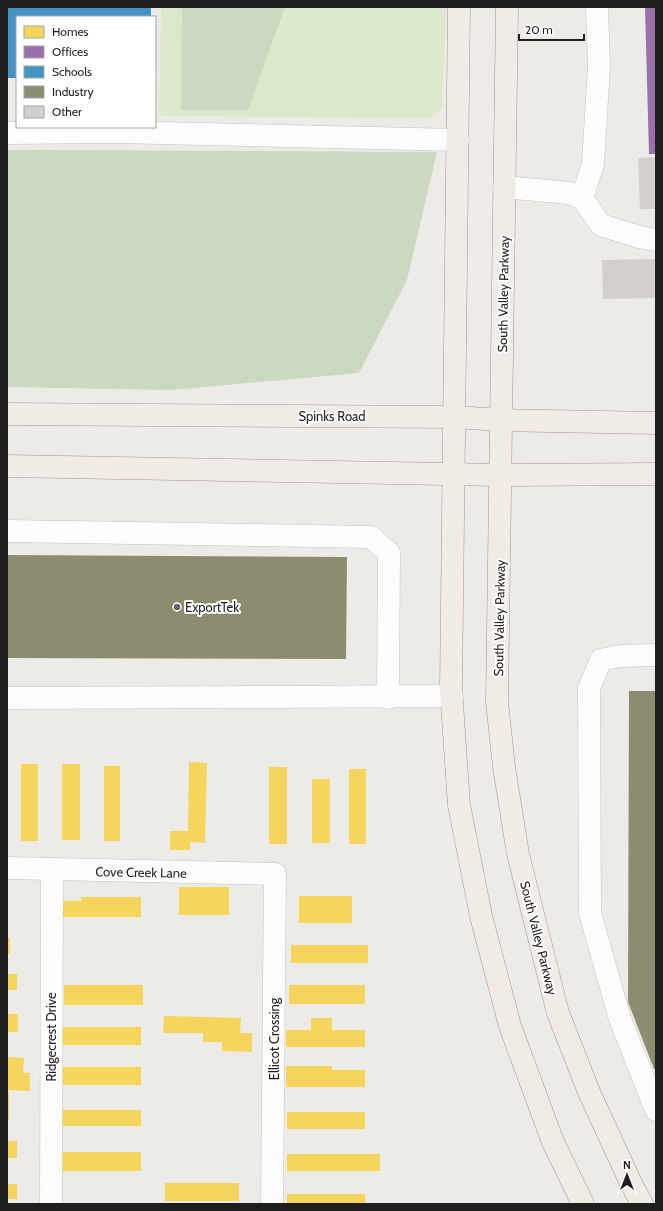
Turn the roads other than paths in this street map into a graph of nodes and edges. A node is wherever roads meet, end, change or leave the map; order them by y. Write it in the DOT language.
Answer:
graph roads {
  1 [pos="459,7"];
  2 [pos="507,7"];
  3 [pos="597,7"];
  4 [pos="7,133"];
  5 [pos="458,140"];
  6 [pos="504,188"];
  7 [pos="582,198"];
  8 [pos="656,240"];
  9 [pos="7,414"];
  10 [pos="455,417"];
  11 [pos="501,420"];
  12 [pos="656,423"];
  13 [pos="7,466"];
  14 [pos="454,474"];
  15 [pos="656,474"];
  16 [pos="500,476"];
  17 [pos="7,531"];
  18 [pos="656,655"];
  19 [pos="452,696"];
  20 [pos="7,698"];
  21 [pos="388,698"];
  22 [pos="7,868"];
  23 [pos="52,870"];
  24 [pos="275,874"];
  25 [pos="656,1110"];
  26 [pos="51,1204"];
  27 [pos="272,1204"];
  28 [pos="583,1204"];
  29 [pos="642,1204"];
  1 -- 5 [label="main road"];
  2 -- 6 [label="main road, South Valley Parkway"];
  3 -- 7 [label="street"];
  4 -- 5 [label="street"];
  5 -- 10 [label="main road"];
  6 -- 7 [label="street"];
  6 -- 11 [label="main road, South Valley Parkway"];
  7 -- 8 [label="street"];
  9 -- 10 [label="main road, Spinks Road"];
  10 -- 11 [label="main road, Spinks Road"];
  10 -- 14 [label="main road"];
  11 -- 12 [label="main road, Spinks Road"];
  11 -- 16 [label="main road, South Valley Parkway"];
  13 -- 14 [label="main road"];
  14 -- 16 [label="main road"];
  14 -- 19 [label="main road"];
  15 -- 16 [label="main road"];
  16 -- 29 [label="main road, South Valley Parkway"];
  17 -- 21 [label="street"];
  18 -- 25 [label="street"];
  19 -- 21 [label="street"];
  19 -- 28 [label="main road"];
  20 -- 21 [label="street"];
  22 -- 23 [label="street, Cove Creek Lane"];
  23 -- 24 [label="street, Cove Creek Lane"];
  23 -- 26 [label="street, Ridgecrest Drive"];
  24 -- 27 [label="street, Ellicot Crossing"];
}
